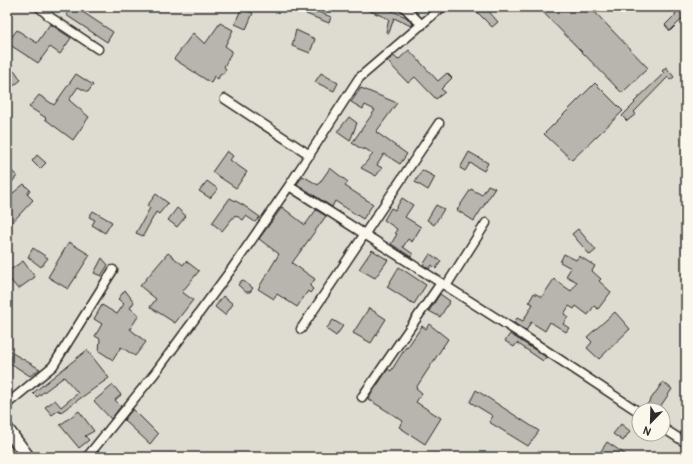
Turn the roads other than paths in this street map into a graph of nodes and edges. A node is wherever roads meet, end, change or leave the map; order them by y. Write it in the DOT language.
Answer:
graph roads {
  1 [pos="39,7"];
  2 [pos="404,7"];
  3 [pos="442,7"];
  4 [pos="422,25"];
  5 [pos="98,49"];
  6 [pos="225,98"];
  7 [pos="439,123"];
  8 [pos="310,154"];
  9 [pos="289,186"];
  10 [pos="486,223"];
  11 [pos="365,235"];
  12 [pos="113,270"];
  13 [pos="443,284"];
  14 [pos="301,329"];
  15 [pos="362,397"];
  16 [pos="7,404"];
  17 [pos="631,407"];
  18 [pos="7,429"];
  19 [pos="671,433"];
  20 [pos="686,443"];
  21 [pos="28,457"];
  22 [pos="87,457"];
  1 -- 5 [label="street"];
  2 -- 4 [label="street"];
  3 -- 4 [label="street"];
  4 -- 8 [label="street"];
  6 -- 8 [label="street"];
  7 -- 11 [label="street"];
  8 -- 9 [label="street"];
  9 -- 11 [label="street"];
  9 -- 22 [label="street"];
  10 -- 13 [label="street"];
  11 -- 13 [label="street"];
  11 -- 14 [label="street"];
  12 -- 16 [label="street"];
  13 -- 15 [label="street"];
  13 -- 17 [label="street"];
  18 -- 21 [label="highway"];
  19 -- 20 [label="street"];
}
